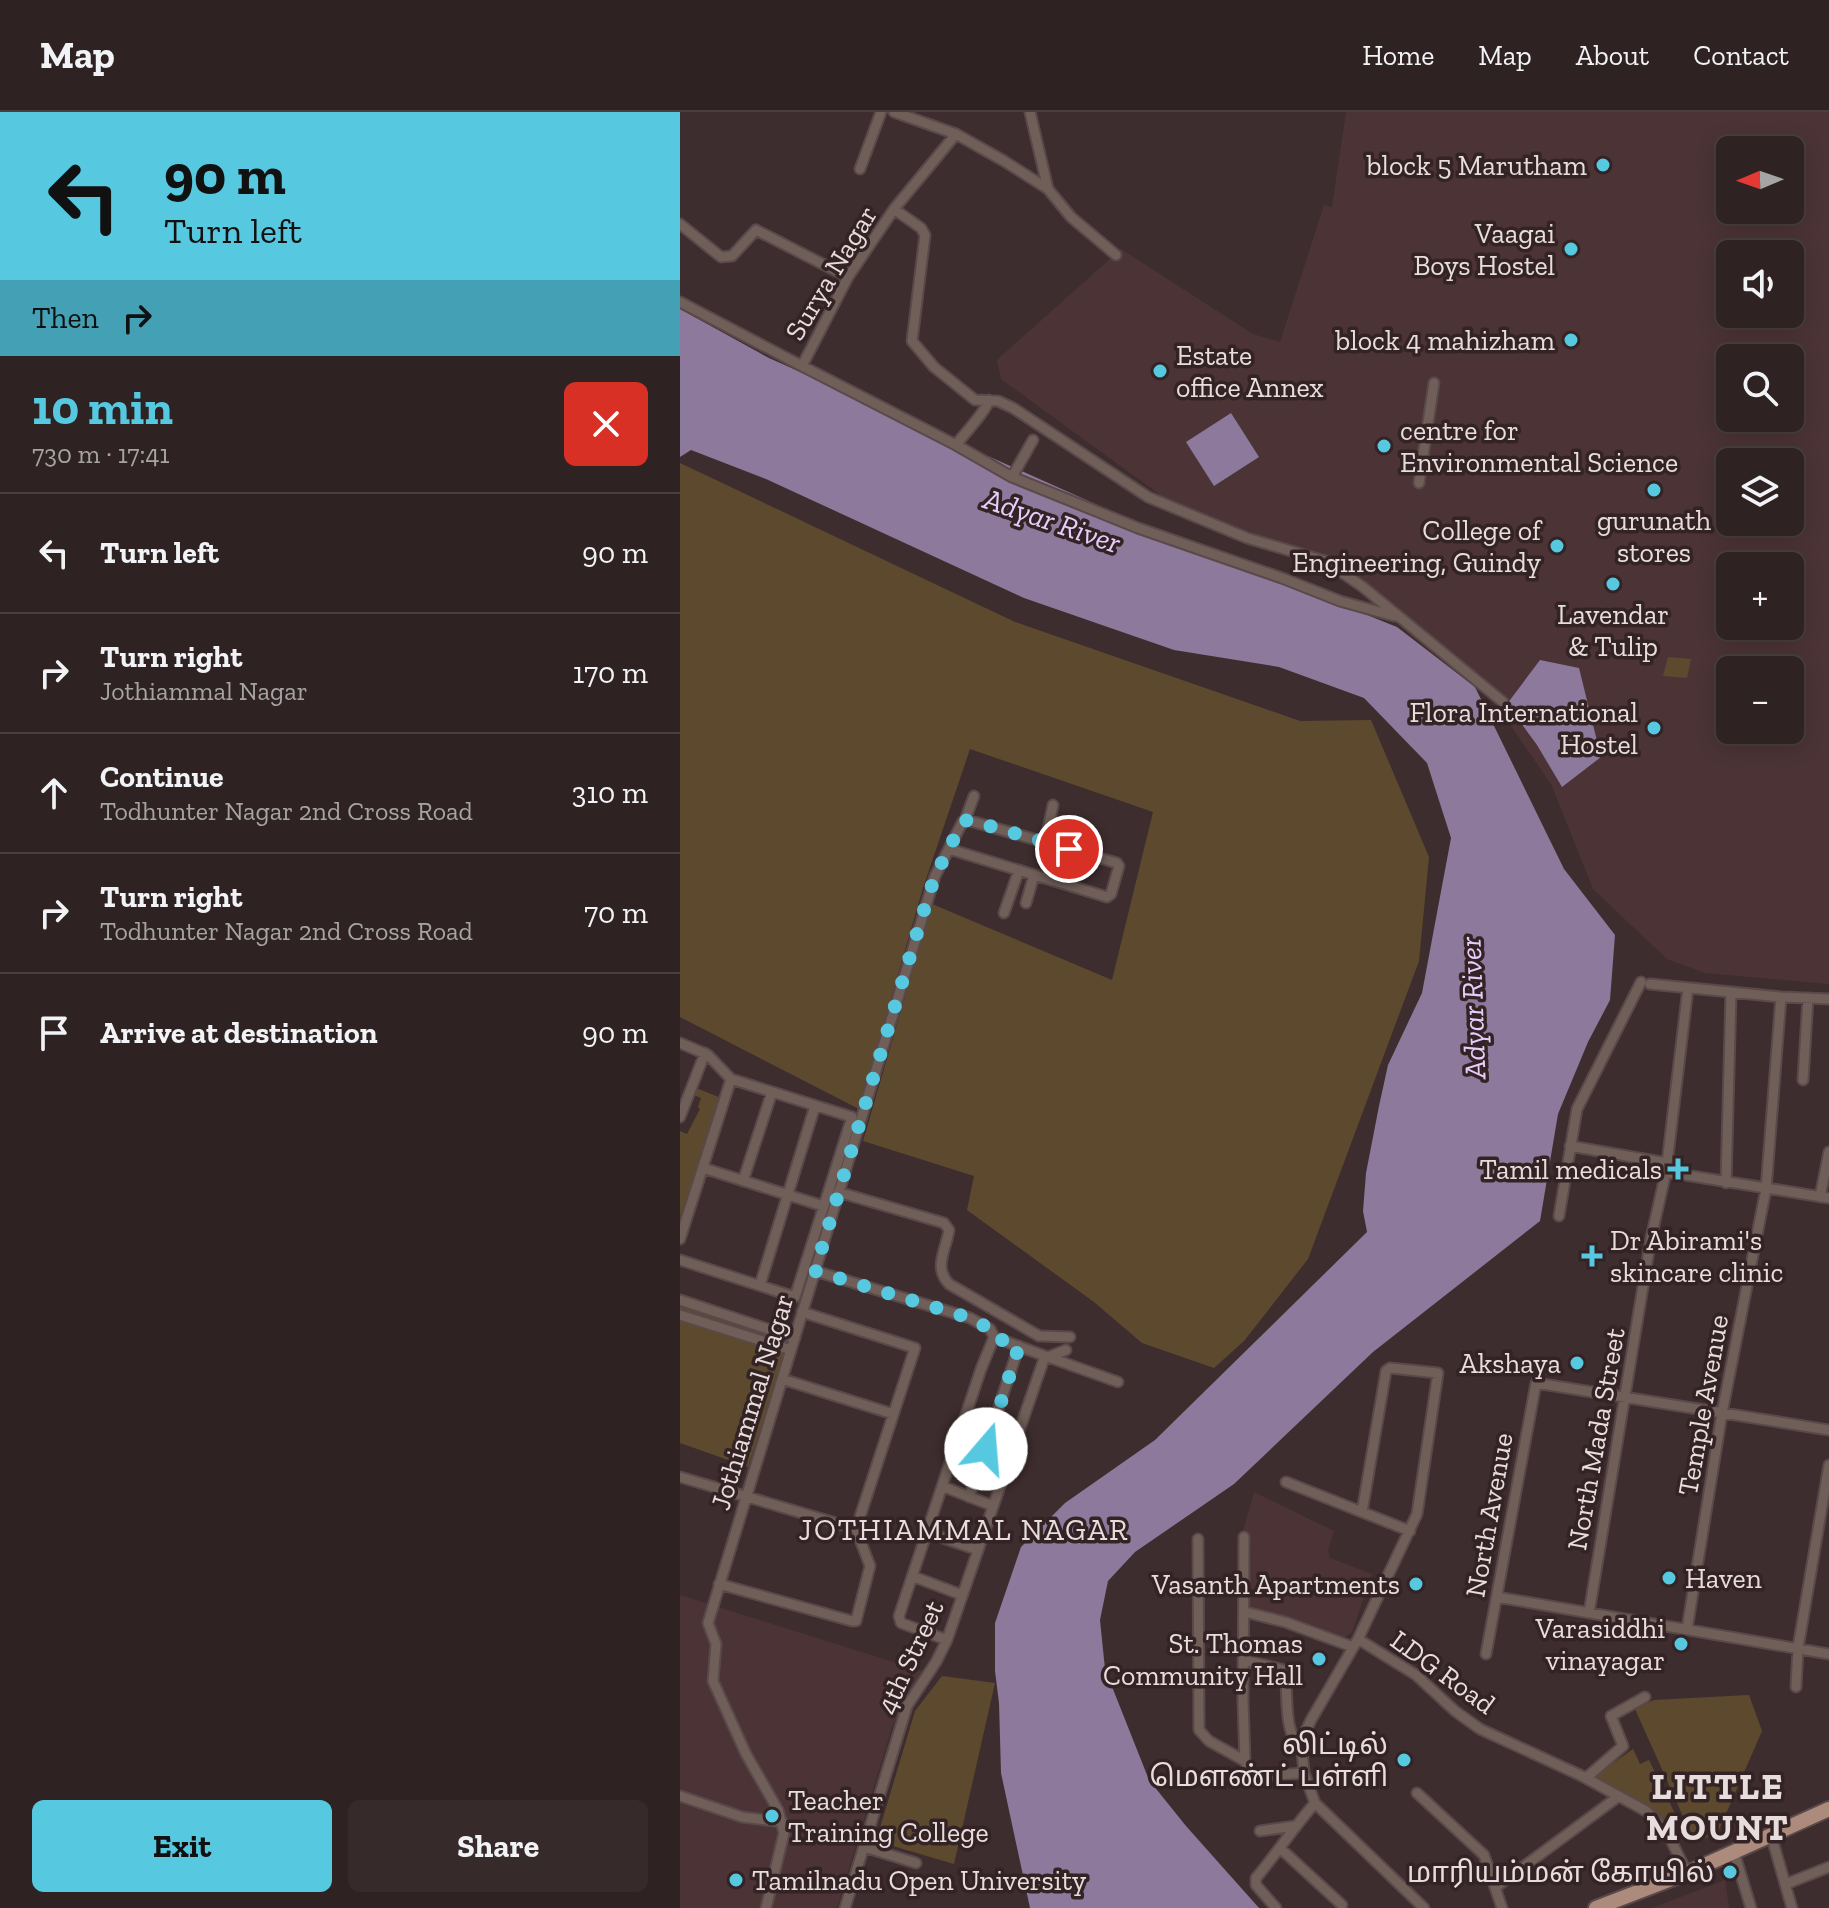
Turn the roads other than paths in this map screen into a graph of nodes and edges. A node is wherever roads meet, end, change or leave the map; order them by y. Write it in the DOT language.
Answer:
graph roads {
  1 [pos="881,112"];
  2 [pos="894,112"];
  3 [pos="1030,112"];
  4 [pos="956,134"];
  5 [pos="860,169"];
  6 [pos="1048,189"];
  7 [pos="894,209"];
  8 [pos="680,224"];
  9 [pos="1116,255"];
  10 [pos="848,277"];
  11 [pos="680,302"];
  12 [pos="802,366"];
  13 [pos="1434,383"];
  14 [pos="989,400"];
  15 [pos="1033,440"];
  16 [pos="956,445"];
  17 [pos="1012,477"];
  18 [pos="1419,483"];
  19 [pos="1401,618"];
  20 [pos="1503,702"];
  21 [pos="974,796"];
  22 [pos="1053,805"];
  23 [pos="965,820"];
  24 [pos="1045,843"];
  25 [pos="949,849"];
  26 [pos="1019,870"];
  27 [pos="1034,875"];
  28 [pos="1026,903"];
  29 [pos="1004,913"];
  30 [pos="1688,988"];
  31 [pos="1731,992"];
  32 [pos="1781,997"];
  33 [pos="1808,998"];
  34 [pos="1829,999"];
  35 [pos="680,1043"];
  36 [pos="705,1053"];
  37 [pos="731,1079"];
  38 [pos="1803,1080"];
  39 [pos="772,1092"];
  40 [pos="815,1106"];
  41 [pos="680,1117"];
  42 [pos="1570,1146"];
  43 [pos="1829,1152"];
  44 [pos="1666,1167"];
  45 [pos="703,1168"];
  46 [pos="743,1181"];
  47 [pos="1726,1183"];
  48 [pos="1766,1189"];
  49 [pos="838,1192"];
  50 [pos="788,1195"];
  51 [pos="1824,1197"];
  52 [pos="823,1206"];
  53 [pos="1559,1216"];
  54 [pos="680,1239"];
  55 [pos="680,1260"];
  56 [pos="815,1271"];
  57 [pos="760,1285"];
  58 [pos="680,1300"];
  59 [pos="802,1312"];
  60 [pos="680,1315"];
  61 [pos="994,1337"];
  62 [pos="1070,1337"];
  63 [pos="795,1338"];
  64 [pos="1019,1346"];
  65 [pos="791,1350"];
  66 [pos="1066,1350"];
  67 [pos="1047,1356"];
  68 [pos="782,1379"];
  69 [pos="1118,1382"];
  70 [pos="1626,1398"];
  71 [pos="1722,1413"];
  72 [pos="893,1414"];
  73 [pos="1829,1430"];
  74 [pos="958,1438"];
  75 [pos="986,1449"];
  76 [pos="1010,1457"];
  77 [pos="1829,1465"];
  78 [pos="680,1477"];
  79 [pos="1286,1482"];
  80 [pos="942,1486"];
  81 [pos="746,1495"];
  82 [pos="969,1497"];
  83 [pos="993,1506"];
  84 [pos="1362,1512"];
  85 [pos="856,1529"];
  86 [pos="1410,1531"];
  87 [pos="926,1532"];
  88 [pos="1244,1537"];
  89 [pos="1198,1539"];
  90 [pos="978,1550"];
  91 [pos="912,1576"];
  92 [pos="719,1584"];
  93 [pos="962,1595"];
  94 [pos="1497,1597"];
  95 [pos="1245,1612"];
  96 [pos="1589,1613"];
  97 [pos="1687,1629"];
  98 [pos="947,1640"];
  99 [pos="1355,1643"];
  100 [pos="1798,1648"];
  101 [pos="1486,1654"];
  102 [pos="1829,1654"];
  103 [pos="1244,1660"];
  104 [pos="1796,1687"];
  105 [pos="1645,1697"];
  106 [pos="1302,1750"];
  107 [pos="1245,1761"];
  108 [pos="1304,1773"];
  109 [pos="1586,1778"];
  110 [pos="1417,1793"];
  111 [pos="680,1796"];
  112 [pos="1619,1796"];
  113 [pos="1315,1803"];
  114 [pos="1829,1809"];
  115 [pos="782,1822"];
  116 [pos="1295,1826"];
  117 [pos="1260,1831"];
  118 [pos="1771,1835"];
  119 [pos="864,1847"];
  120 [pos="1281,1849"];
  121 [pos="1734,1852"];
  122 [pos="916,1863"];
  123 [pos="1827,1868"];
  124 [pos="1687,1873"];
  125 [pos="1829,1881"];
  126 [pos="1786,1884"];
  127 [pos="1496,1887"];
  128 [pos="1342,1905"];
  129 [pos="1601,1907"];
  130 [pos="766,1908"];
  131 [pos="845,1908"];
  132 [pos="1276,1908"];
  133 [pos="1424,1908"];
  134 [pos="1502,1908"];
  135 [pos="1751,1908"];
  136 [pos="1792,1908"];
  1 -- 5 [label="street"];
  2 -- 4 [label="street"];
  3 -- 6 [label="street"];
  4 -- 6 [label="street"];
  4 -- 7 [label="street, Surya Nagar"];
  6 -- 9 [label="street"];
  7 -- 10 [label="street, Surya Nagar"];
  7 -- 14 [label="street"];
  8 -- 10 [label="street"];
  10 -- 12 [label="street, Surya Nagar"];
  11 -- 12 [label="street, Surya Nagar"];
  12 -- 16 [label="street"];
  13 -- 18 [label="street"];
  14 -- 16 [label="street"];
  14 -- 19 [label="street"];
  15 -- 17 [label="street"];
  16 -- 17 [label="street"];
  17 -- 19 [label="street"];
  19 -- 20 [label="street"];
  21 -- 23 [label="street, Jothiammal Nagar"];
  22 -- 24 [label="street"];
  23 -- 24 [label="street"];
  23 -- 25 [label="street, Jothiammal Nagar"];
  24 -- 27 [label="street"];
  25 -- 26 [label="street"];
  25 -- 49 [label="street, Jothiammal Nagar"];
  26 -- 27 [label="street"];
  26 -- 29 [label="street"];
  27 -- 28 [label="street"];
  30 -- 31 [label="street"];
  30 -- 42 [label="street"];
  30 -- 44 [label="street, North Mada Street"];
  31 -- 32 [label="street"];
  31 -- 47 [label="street"];
  32 -- 33 [label="street"];
  32 -- 48 [label="street, Temple Avenue"];
  33 -- 34 [label="street"];
  33 -- 38 [label="street"];
  35 -- 36 [label="street"];
  36 -- 37 [label="street"];
  36 -- 41 [label="street"];
  37 -- 39 [label="street"];
  37 -- 45 [label="street"];
  39 -- 40 [label="street"];
  39 -- 46 [label="street"];
  40 -- 50 [label="street"];
  40 -- 52 [label="street"];
  42 -- 44 [label="street"];
  42 -- 53 [label="street"];
  43 -- 51 [label="street"];
  44 -- 47 [label="street"];
  44 -- 70 [label="street, North Mada Street"];
  45 -- 46 [label="street"];
  45 -- 54 [label="street"];
  46 -- 50 [label="street"];
  47 -- 48 [label="street"];
  48 -- 51 [label="street"];
  48 -- 71 [label="street, Temple Avenue"];
  49 -- 56 [label="street, Jothiammal Nagar"];
  49 -- 62 [label="street"];
  50 -- 52 [label="street"];
  50 -- 57 [label="street"];
  52 -- 57 [label="street"];
  55 -- 57 [label="street"];
  56 -- 59 [label="street, Jothiammal Nagar"];
  56 -- 61 [label="street"];
  58 -- 63 [label="street"];
  59 -- 63 [label="street, Jothiammal Nagar"];
  59 -- 72 [label="street"];
  60 -- 65 [label="street"];
  61 -- 64 [label="street"];
  61 -- 74 [label="street"];
  63 -- 65 [label="street, Jothiammal Nagar"];
  64 -- 67 [label="street"];
  64 -- 75 [label="street"];
  65 -- 68 [label="street, Jothiammal Nagar"];
  66 -- 67 [label="street"];
  67 -- 69 [label="street"];
  67 -- 76 [label="street, 4th Street"];
  68 -- 72 [label="street"];
  68 -- 81 [label="street, Jothiammal Nagar"];
  70 -- 71 [label="street"];
  70 -- 94 [label="street, North Avenue"];
  70 -- 96 [label="street, North Mada Street"];
  71 -- 73 [label="street"];
  71 -- 97 [label="street, Temple Avenue"];
  72 -- 85 [label="street"];
  74 -- 75 [label="street"];
  74 -- 80 [label="street"];
  75 -- 76 [label="street"];
  75 -- 82 [label="street"];
  76 -- 83 [label="street, 4th Street"];
  77 -- 100 [label="street"];
  78 -- 81 [label="street"];
  79 -- 84 [label="street"];
  80 -- 82 [label="street"];
  80 -- 87 [label="street"];
  81 -- 85 [label="street"];
  81 -- 92 [label="street, Jothiammal Nagar"];
  82 -- 83 [label="street"];
  83 -- 90 [label="street, 4th Street"];
  84 -- 86 [label="street"];
  84 -- 86 [label="street"];
  85 -- 92 [label="street"];
  86 -- 99 [label="street"];
  87 -- 90 [label="street"];
  87 -- 91 [label="street"];
  88 -- 95 [label="street"];
  89 -- 107 [label="street"];
  90 -- 93 [label="street, 4th Street"];
  91 -- 93 [label="street"];
  91 -- 98 [label="street"];
  92 -- 115 [label="street, Jothiammal Nagar"];
  93 -- 98 [label="street, 4th Street"];
  94 -- 96 [label="street"];
  94 -- 101 [label="street, North Avenue"];
  95 -- 99 [label="street"];
  95 -- 103 [label="street"];
  96 -- 97 [label="street"];
  97 -- 100 [label="street"];
  98 -- 119 [label="street, 4th Street"];
  99 -- 106 [label="street, LDG Road"];
  99 -- 109 [label="street, LDG Road"];
  100 -- 102 [label="street"];
  100 -- 104 [label="street"];
  103 -- 106 [label="street"];
  103 -- 107 [label="street"];
  105 -- 109 [label="street"];
  106 -- 108 [label="street, LDG Road"];
  107 -- 108 [label="street"];
  108 -- 113 [label="street, LDG Road"];
  109 -- 112 [label="street, LDG Road"];
  110 -- 127 [label="street"];
  111 -- 115 [label="street"];
  112 -- 124 [label="street, LDG Road"];
  112 -- 127 [label="street"];
  113 -- 116 [label="street"];
  113 -- 133 [label="street, LDG Road"];
  114 -- 118 [label="main road"];
  115 -- 130 [label="street"];
  116 -- 117 [label="street"];
  116 -- 120 [label="street"];
  118 -- 121 [label="main road"];
  118 -- 126 [label="street"];
  119 -- 122 [label="street"];
  119 -- 131 [label="street, 4th Street"];
  120 -- 128 [label="street"];
  120 -- 132 [label="street"];
  121 -- 124 [label="main road"];
  121 -- 135 [label="street"];
  123 -- 125 [label="street"];
  123 -- 126 [label="street"];
  124 -- 129 [label="main road"];
  126 -- 136 [label="street"];
  127 -- 134 [label="street"];
}
